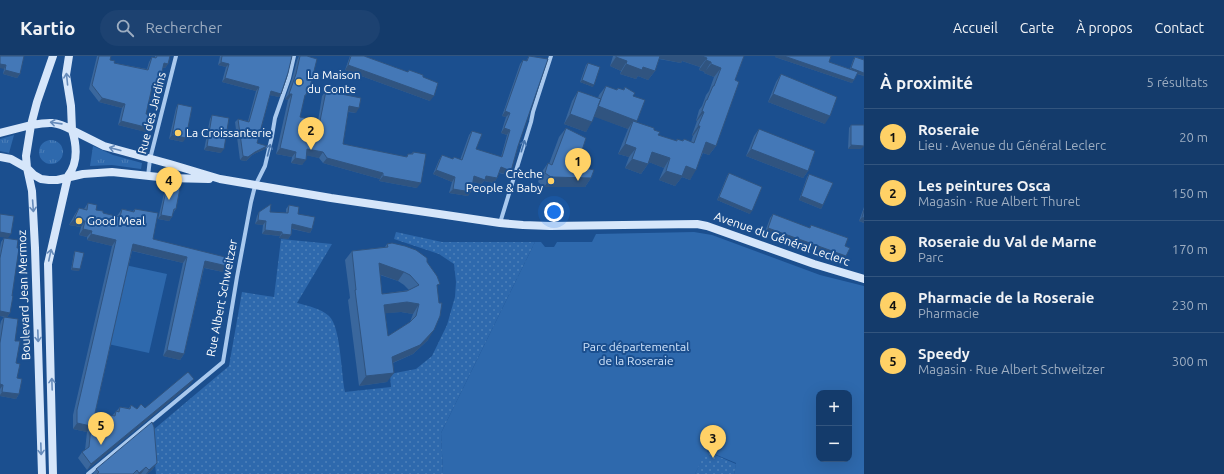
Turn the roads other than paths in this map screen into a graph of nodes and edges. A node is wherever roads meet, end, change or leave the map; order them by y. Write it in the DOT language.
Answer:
graph roads {
  1 [pos="53,56"];
  2 [pos="69,56"];
  3 [pos="176,56"];
  4 [pos="294,56"];
  5 [pos="551,56"];
  6 [pos="31,125"];
  7 [pos="72,130"];
  8 [pos="0,133"];
  9 [pos="0,157"];
  10 [pos="150,159"];
  11 [pos="27,168"];
  12 [pos="68,176"];
  13 [pos="148,176"];
  14 [pos="220,179"];
  15 [pos="255,186"];
  16 [pos="500,223"];
  17 [pos="864,279"];
  18 [pos="42,474"];
  19 [pos="53,474"];
  20 [pos="88,474"];
  1 -- 6 [label="main road, Boulevard Jean Mermoz"];
  7 -- 2 [label="main road, Boulevard Jean Mermoz, one-way"];
  3 -- 10 [label="street, Rue des Jardins"];
  15 -- 4 [label="street, Rue Albert Schweitzer, one-way"];
  16 -- 5 [label="street, one-way"];
  7 -- 6 [label="main road, one-way"];
  6 -- 8 [label="main road"];
  6 -- 11 [label="main road, Boulevard Jean Mermoz"];
  10 -- 7 [label="main road, one-way"];
  7 -- 12 [label="main road, Boulevard Jean Mermoz"];
  9 -- 11 [label="main road"];
  10 -- 13 [label="street, Rue des Jardins"];
  10 -- 14 [label="main road"];
  11 -- 12 [label="main road"];
  11 -- 18 [label="main road, Boulevard Jean Mermoz, one-way"];
  12 -- 13 [label="main road"];
  19 -- 12 [label="main road, Boulevard Jean Mermoz, one-way"];
  13 -- 14 [label="main road"];
  14 -- 15 [label="main road, Avenue du Général Leclerc"];
  15 -- 16 [label="main road, Avenue du Général Leclerc"];
  15 -- 20 [label="street, Rue Albert Schweitzer"];
  16 -- 17 [label="main road, Avenue du Général Leclerc"];
}
